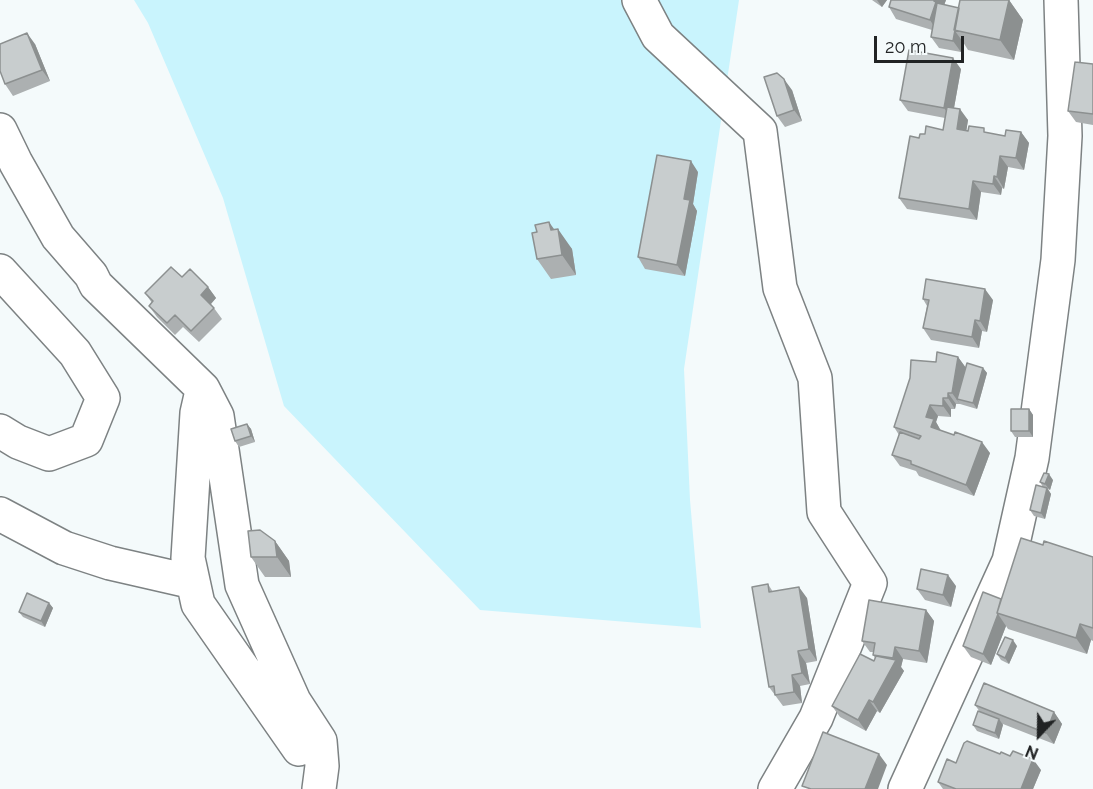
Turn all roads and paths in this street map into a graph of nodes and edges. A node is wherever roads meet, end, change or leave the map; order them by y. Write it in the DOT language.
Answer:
graph roads {
  1 [pos="639,0"];
  2 [pos="1060,0"];
  3 [pos="0,130"];
  4 [pos="8,167"];
  5 [pos="0,271"];
  6 [pos="203,389"];
  7 [pos="0,431"];
  8 [pos="0,514"];
  9 [pos="193,582"];
  10 [pos="321,770"];
  11 [pos="775,789"];
  12 [pos="905,789"];
  1 -- 11 [label="street"];
  2 -- 12 [label="street"];
  3 -- 4 [label="street"];
  4 -- 6 [label="street"];
  5 -- 7 [label="street"];
  6 -- 9 [label="street"];
  6 -- 10 [label="street"];
  8 -- 9 [label="street"];
  9 -- 10 [label="street"];
}
